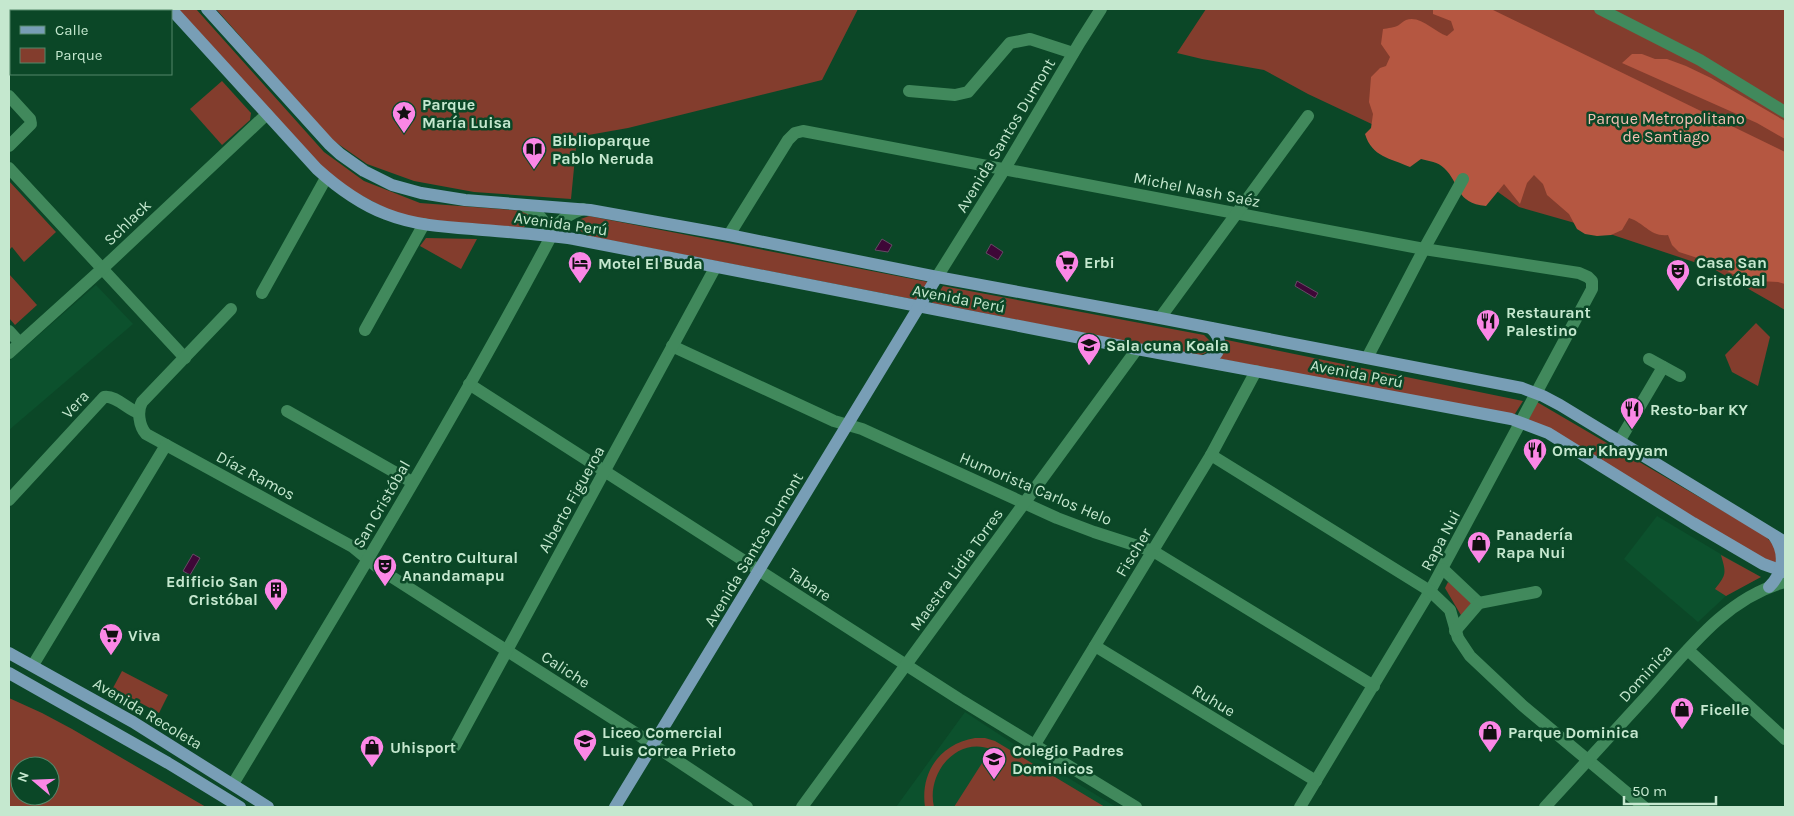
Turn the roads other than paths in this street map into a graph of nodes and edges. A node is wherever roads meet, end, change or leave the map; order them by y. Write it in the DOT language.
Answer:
graph roads {
  1 [pos="207,9"];
  2 [pos="1101,9"];
  3 [pos="1600,9"];
  4 [pos="172,10"];
  5 [pos="1073,53"];
  6 [pos="909,91"];
  7 [pos="9,96"];
  8 [pos="1785,112"];
  9 [pos="266,114"];
  10 [pos="1308,116"];
  11 [pos="9,146"];
  12 [pos="9,168"];
  13 [pos="1004,170"];
  14 [pos="326,178"];
  15 [pos="1463,179"];
  16 [pos="524,206"];
  17 [pos="583,209"];
  18 [pos="1237,213"];
  19 [pos="424,224"];
  20 [pos="729,235"];
  21 [pos="551,236"];
  22 [pos="1424,249"];
  23 [pos="715,268"];
  24 [pos="102,269"];
  25 [pos="938,277"];
  26 [pos="1592,281"];
  27 [pos="262,293"];
  28 [pos="919,307"];
  29 [pos="231,309"];
  30 [pos="1160,318"];
  31 [pos="1211,328"];
  32 [pos="365,330"];
  33 [pos="9,331"];
  34 [pos="19,342"];
  35 [pos="672,346"];
  36 [pos="1137,349"];
  37 [pos="9,353"];
  38 [pos="185,358"];
  39 [pos="1367,358"];
  40 [pos="1650,359"];
  41 [pos="1204,362"];
  42 [pos="1663,367"];
  43 [pos="1256,371"];
  44 [pos="1680,376"];
  45 [pos="469,384"];
  46 [pos="1536,393"];
  47 [pos="287,411"];
  48 [pos="139,413"];
  49 [pos="1521,422"];
  50 [pos="848,425"];
  51 [pos="1620,440"];
  52 [pos="166,445"];
  53 [pos="1211,455"];
  54 [pos="604,471"];
  55 [pos="412,482"];
  56 [pos="9,500"];
  57 [pos="1024,503"];
  58 [pos="1771,532"];
  59 [pos="1785,542"];
  60 [pos="1153,551"];
  61 [pos="368,559"];
  62 [pos="1443,569"];
  63 [pos="759,571"];
  64 [pos="1784,575"];
  65 [pos="1769,587"];
  66 [pos="1430,591"];
  67 [pos="1536,592"];
  68 [pos="1479,603"];
  69 [pos="1455,631"];
  70 [pos="1095,646"];
  71 [pos="1688,650"];
  72 [pos="507,651"];
  73 [pos="9,653"];
  74 [pos="33,665"];
  75 [pos="906,665"];
  76 [pos="11,674"];
  77 [pos="1374,686"];
  78 [pos="1785,739"];
  79 [pos="455,746"];
  80 [pos="652,746"];
  81 [pos="1034,746"];
  82 [pos="1588,760"];
  83 [pos="1316,781"];
  84 [pos="233,784"];
  85 [pos="214,792"];
  86 [pos="240,807"];
  87 [pos="268,807"];
  88 [pos="615,807"];
  89 [pos="747,807"];
  90 [pos="802,807"];
  91 [pos="1136,807"];
  92 [pos="1300,807"];
  93 [pos="1545,807"];
  94 [pos="1644,807"];
  1 -- 16 [label="main road, Avenida Perú"];
  2 -- 5 [label="street, Avenida Santos Dumont"];
  3 -- 8 [label="street"];
  4 -- 9 [label="main road, Avenida Perú"];
  5 -- 6 [label="street"];
  5 -- 13 [label="street, Avenida Santos Dumont"];
  7 -- 11 [label="street"];
  9 -- 14 [label="main road, Avenida Perú"];
  9 -- 24 [label="street, Schlack"];
  10 -- 18 [label="street"];
  12 -- 24 [label="street"];
  13 -- 18 [label="street, Michel Nash Saéz"];
  13 -- 20 [label="street, Michel Nash Saéz"];
  13 -- 25 [label="street, Avenida Santos Dumont"];
  14 -- 19 [label="main road, Avenida Perú"];
  14 -- 27 [label="street"];
  15 -- 22 [label="street"];
  16 -- 17 [label="main road, Avenida Perú"];
  16 -- 21 [label="street"];
  17 -- 20 [label="main road, Avenida Perú"];
  17 -- 21 [label="street, San Cristóbal"];
  18 -- 22 [label="street, Michel Nash Saéz"];
  18 -- 30 [label="street"];
  19 -- 21 [label="main road, Avenida Perú"];
  19 -- 32 [label="street"];
  20 -- 25 [label="main road, Avenida Perú"];
  21 -- 23 [label="main road, Avenida Perú"];
  21 -- 45 [label="street, San Cristóbal"];
  22 -- 26 [label="street, Michel Nash Saéz"];
  22 -- 39 [label="street"];
  23 -- 28 [label="main road, Avenida Perú"];
  23 -- 35 [label="street, Alberto Figueroa"];
  24 -- 34 [label="street, Schlack"];
  24 -- 38 [label="street"];
  25 -- 28 [label="main road, Avenida Santos Dumont"];
  25 -- 30 [label="main road, Avenida Perú"];
  26 -- 46 [label="street, Rapa Nui"];
  28 -- 36 [label="main road, Avenida Perú"];
  28 -- 50 [label="main road, Avenida Santos Dumont"];
  29 -- 38 [label="street"];
  30 -- 31 [label="main road, Avenida Perú"];
  31 -- 39 [label="main road, Avenida Perú"];
  31 -- 41 [label="main road"];
  33 -- 34 [label="street"];
  34 -- 37 [label="street, Schlack"];
  35 -- 50 [label="street, Humorista Carlos Helo"];
  35 -- 54 [label="street, Alberto Figueroa"];
  36 -- 41 [label="main road, Avenida Perú"];
  36 -- 57 [label="street, Maestra Lidia Torres"];
  38 -- 48 [label="street"];
  39 -- 46 [label="main road, Avenida Perú"];
  40 -- 42 [label="street"];
  41 -- 43 [label="main road, Avenida Perú"];
  42 -- 44 [label="street"];
  42 -- 51 [label="street"];
  43 -- 49 [label="main road, Avenida Perú"];
  43 -- 53 [label="street, Fischer"];
  45 -- 54 [label="street, Tabare"];
  45 -- 55 [label="street, San Cristóbal"];
  46 -- 49 [label="street, Rapa Nui"];
  46 -- 51 [label="main road, Avenida Perú"];
  47 -- 55 [label="street"];
  48 -- 52 [label="street, Díaz Ramos"];
  48 -- 56 [label="street, Vera"];
  49 -- 62 [label="street, Rapa Nui"];
  49 -- 64 [label="main road, Avenida Perú"];
  50 -- 57 [label="street, Humorista Carlos Helo"];
  50 -- 63 [label="main road, Avenida Santos Dumont"];
  51 -- 58 [label="main road, Avenida Perú"];
  52 -- 61 [label="street, Díaz Ramos"];
  52 -- 74 [label="street"];
  53 -- 60 [label="street, Fischer"];
  53 -- 66 [label="street"];
  54 -- 63 [label="street, Tabare"];
  54 -- 72 [label="street, Alberto Figueroa"];
  55 -- 61 [label="street, San Cristóbal"];
  57 -- 60 [label="street, Humorista Carlos Helo"];
  57 -- 75 [label="street, Maestra Lidia Torres"];
  58 -- 59 [label="main road, Avenida Perú"];
  58 -- 64 [label="main road"];
  60 -- 70 [label="street, Fischer"];
  60 -- 77 [label="street, Humorista Carlos Helo"];
  61 -- 72 [label="street, Caliche"];
  61 -- 84 [label="street, San Cristóbal"];
  62 -- 66 [label="street, Rapa Nui"];
  62 -- 68 [label="street"];
  63 -- 75 [label="street, Tabare"];
  63 -- 80 [label="main road, Avenida Santos Dumont"];
  64 -- 65 [label="main road"];
  65 -- 71 [label="street, Dominica"];
  66 -- 69 [label="street"];
  66 -- 77 [label="street, Rapa Nui"];
  67 -- 68 [label="street"];
  68 -- 69 [label="street"];
  69 -- 82 [label="street"];
  70 -- 81 [label="street, Fischer"];
  70 -- 83 [label="street, Ruhue"];
  71 -- 78 [label="street"];
  71 -- 82 [label="street, Dominica"];
  72 -- 79 [label="street, Alberto Figueroa"];
  72 -- 80 [label="street, Caliche"];
  73 -- 74 [label="main road, Avenida Recoleta"];
  74 -- 76 [label="main road"];
  74 -- 84 [label="main road, Avenida Recoleta"];
  75 -- 81 [label="street, Tabare"];
  75 -- 90 [label="street, Maestra Lidia Torres"];
  76 -- 85 [label="main road, Avenida Recoleta"];
  77 -- 83 [label="street, Rapa Nui"];
  80 -- 88 [label="main road, Avenida Santos Dumont"];
  80 -- 89 [label="street, Caliche"];
  81 -- 91 [label="street, Tabare"];
  82 -- 93 [label="street, Dominica"];
  82 -- 94 [label="street"];
  83 -- 92 [label="street, Rapa Nui"];
  84 -- 85 [label="main road"];
  84 -- 87 [label="main road, Avenida Recoleta"];
  85 -- 86 [label="main road, Avenida Recoleta"];
}
